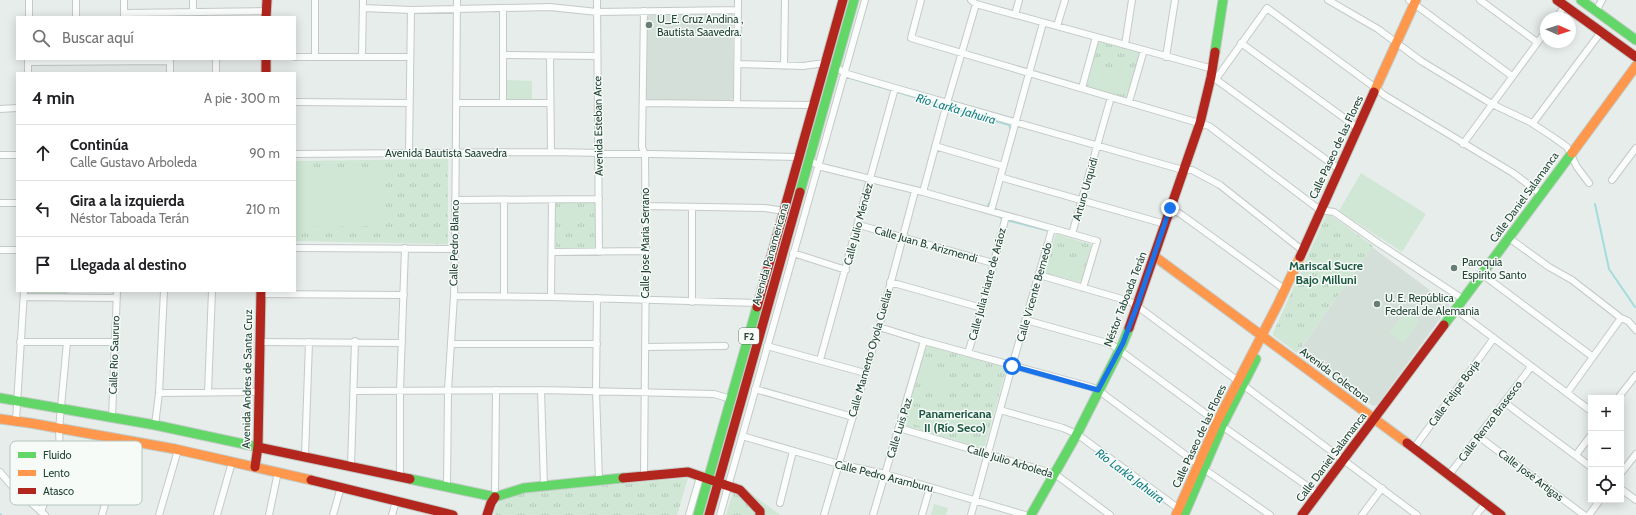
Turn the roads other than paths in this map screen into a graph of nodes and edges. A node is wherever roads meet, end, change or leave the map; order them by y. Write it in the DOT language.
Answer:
graph roads {
  1 [pos="29,0"];
  2 [pos="76,0"];
  3 [pos="124,0"];
  4 [pos="193,0"];
  5 [pos="267,0"];
  6 [pos="316,0"];
  7 [pos="363,0"];
  8 [pos="457,0"];
  9 [pos="550,0"];
  10 [pos="597,0"];
  11 [pos="738,0"];
  12 [pos="785,0"];
  13 [pos="843,0"];
  14 [pos="854,0"];
  15 [pos="865,0"];
  16 [pos="921,0"];
  17 [pos="1019,0"];
  18 [pos="1064,0"];
  19 [pos="1132,0"];
  20 [pos="1175,0"];
  21 [pos="1223,0"];
  22 [pos="1328,0"];
  23 [pos="1480,0"];
  24 [pos="1581,0"];
  25 [pos="1602,0"];
  26 [pos="1413,1"];
  27 [pos="974,2"];
  28 [pos="1561,3"];
  29 [pos="550,7"];
  30 [pos="363,8"];
  31 [pos="457,9"];
  32 [pos="503,9"];
  33 [pos="411,10"];
  34 [pos="738,10"];
  35 [pos="644,11"];
  36 [pos="1596,11"];
  37 [pos="193,12"];
  38 [pos="597,12"];
  39 [pos="215,14"];
  40 [pos="266,14"];
  41 [pos="124,15"];
  42 [pos="171,15"];
  43 [pos="1014,15"];
  44 [pos="29,16"];
  45 [pos="76,16"];
  46 [pos="1043,23"];
  47 [pos="1057,26"];
  48 [pos="1601,32"];
  49 [pos="1096,37"];
  50 [pos="1540,38"];
  51 [pos="1636,40"];
  52 [pos="1537,42"];
  53 [pos="1242,43"];
  54 [pos="1397,44"];
  55 [pos="1125,45"];
  56 [pos="1144,50"];
  57 [pos="961,53"];
  58 [pos="504,55"];
  59 [pos="550,56"];
  60 [pos="597,56"];
  61 [pos="296,57"];
  62 [pos="315,57"];
  63 [pos="362,57"];
  64 [pos="410,57"];
  65 [pos="1166,57"];
  66 [pos="1636,57"];
  67 [pos="28,60"];
  68 [pos="76,60"];
  69 [pos="123,60"];
  70 [pos="170,60"];
  71 [pos="216,60"];
  72 [pos="266,60"];
  73 [pos="826,63"];
  74 [pos="737,64"];
  75 [pos="784,66"];
  76 [pos="836,66"];
  77 [pos="1636,66"];
  78 [pos="28,72"];
  79 [pos="170,72"];
  80 [pos="216,72"];
  81 [pos="266,72"];
  82 [pos="844,73"];
  83 [pos="1029,73"];
  84 [pos="1214,75"];
  85 [pos="1512,76"];
  86 [pos="895,88"];
  87 [pos="1082,88"];
  88 [pos="1377,89"];
  89 [pos="1111,97"];
  90 [pos="296,102"];
  91 [pos="503,102"];
  92 [pos="1129,102"];
  93 [pos="409,103"];
  94 [pos="456,103"];
  95 [pos="550,103"];
  96 [pos="643,103"];
  97 [pos="947,103"];
  98 [pos="737,104"];
  99 [pos="1492,104"];
  100 [pos="814,105"];
  101 [pos="16,108"];
  102 [pos="0,109"];
  103 [pos="1016,123"];
  104 [pos="1200,123"];
  105 [pos="1533,123"];
  106 [pos="1358,128"];
  107 [pos="1463,144"];
  108 [pos="935,146"];
  109 [pos="1098,146"];
  110 [pos="1636,148"];
  111 [pos="551,152"];
  112 [pos="409,153"];
  113 [pos="456,153"];
  114 [pos="1571,153"];
  115 [pos="296,154"];
  116 [pos="598,154"];
  117 [pos="0,155"];
  118 [pos="16,155"];
  119 [pos="645,155"];
  120 [pos="799,156"];
  121 [pos="809,158"];
  122 [pos="818,166"];
  123 [pos="1003,166"];
  124 [pos="1339,169"];
  125 [pos="1183,170"];
  126 [pos="1000,177"];
  127 [pos="870,178"];
  128 [pos="1612,180"];
  129 [pos="1589,182"];
  130 [pos="915,191"];
  131 [pos="923,192"];
  132 [pos="1541,194"];
  133 [pos="599,199"];
  134 [pos="455,200"];
  135 [pos="504,200"];
  136 [pos="552,200"];
  137 [pos="1082,201"];
  138 [pos="0,203"];
  139 [pos="16,203"];
  140 [pos="646,206"];
  141 [pos="692,207"];
  142 [pos="1170,208"];
  143 [pos="1320,210"];
  144 [pos="784,211"];
  145 [pos="991,212"];
  146 [pos="1006,216"];
  147 [pos="1165,224"];
  148 [pos="858,225"];
  149 [pos="1052,229"];
  150 [pos="1072,234"];
  151 [pos="903,236"];
  152 [pos="1508,238"];
  153 [pos="296,248"];
  154 [pos="405,248"];
  155 [pos="455,249"];
  156 [pos="0,250"];
  157 [pos="16,250"];
  158 [pos="1302,250"];
  159 [pos="646,251"];
  160 [pos="552,252"];
  161 [pos="599,252"];
  162 [pos="793,253"];
  163 [pos="1154,256"];
  164 [pos="993,263"];
  165 [pos="846,270"];
  166 [pos="1482,274"];
  167 [pos="1039,275"];
  168 [pos="890,282"];
  169 [pos="1083,288"];
  170 [pos="1284,289"];
  171 [pos="164,292"];
  172 [pos="212,292"];
  173 [pos="261,292"];
  174 [pos="24,294"];
  175 [pos="71,294"];
  176 [pos="116,294"];
  177 [pos="404,295"];
  178 [pos="454,296"];
  179 [pos="504,296"];
  180 [pos="551,296"];
  181 [pos="597,298"];
  182 [pos="1463,299"];
  183 [pos="646,300"];
  184 [pos="692,302"];
  185 [pos="758,303"];
  186 [pos="1137,306"];
  187 [pos="982,308"];
  188 [pos="1455,310"];
  189 [pos="1620,318"];
  190 [pos="1026,320"];
  191 [pos="879,327"];
  192 [pos="1636,330"];
  193 [pos="1264,338"];
  194 [pos="1494,338"];
  195 [pos="355,341"];
  196 [pos="924,341"];
  197 [pos="20,342"];
  198 [pos="67,342"];
  199 [pos="115,342"];
  200 [pos="260,342"];
  201 [pos="309,342"];
  202 [pos="402,343"];
  203 [pos="451,344"];
  204 [pos="597,344"];
  205 [pos="725,346"];
  206 [pos="767,346"];
  207 [pos="645,347"];
  208 [pos="1119,349"];
  209 [pos="968,353"];
  210 [pos="1593,357"];
  211 [pos="820,360"];
  212 [pos="1012,366"];
  213 [pos="1531,367"];
  214 [pos="865,373"];
  215 [pos="1636,375"];
  216 [pos="1241,383"];
  217 [pos="755,389"];
  218 [pos="448,390"];
  219 [pos="496,390"];
  220 [pos="541,390"];
  221 [pos="1098,390"];
  222 [pos="354,391"];
  223 [pos="400,391"];
  224 [pos="596,391"];
  225 [pos="208,392"];
  226 [pos="259,392"];
  227 [pos="645,392"];
  228 [pos="159,393"];
  229 [pos="1567,393"];
  230 [pos="1620,395"];
  231 [pos="0,398"];
  232 [pos="731,399"];
  233 [pos="17,401"];
  234 [pos="1504,402"];
  235 [pos="61,409"];
  236 [pos="1588,409"];
  237 [pos="1000,410"];
  238 [pos="852,417"];
  239 [pos="112,418"];
  240 [pos="1375,419"];
  241 [pos="0,420"];
  242 [pos="16,420"];
  243 [pos="1220,424"];
  244 [pos="155,425"];
  245 [pos="899,428"];
  246 [pos="59,429"];
  247 [pos="1077,434"];
  248 [pos="742,436"];
  249 [pos="1478,436"];
  250 [pos="123,438"];
  251 [pos="1588,439"];
  252 [pos="59,441"];
  253 [pos="122,441"];
  254 [pos="137,441"];
  255 [pos="142,442"];
  256 [pos="258,446"];
  257 [pos="1414,448"];
  258 [pos="178,450"];
  259 [pos="793,452"];
  260 [pos="1636,454"];
  261 [pos="988,455"];
  262 [pos="1576,455"];
  263 [pos="305,456"];
  264 [pos="1344,460"];
  265 [pos="232,462"];
  266 [pos="839,464"];
  267 [pos="1588,465"];
  268 [pos="351,466"];
  269 [pos="255,467"];
  270 [pos="1202,467"];
  271 [pos="1624,470"];
  272 [pos="0,472"];
  273 [pos="278,472"];
  274 [pos="885,474"];
  275 [pos="1055,474"];
  276 [pos="1449,475"];
  277 [pos="644,476"];
  278 [pos="400,477"];
  279 [pos="704,478"];
  280 [pos="599,481"];
  281 [pos="718,483"];
  282 [pos="10,484"];
  283 [pos="544,486"];
  284 [pos="728,486"];
  285 [pos="341,487"];
  286 [pos="447,487"];
  287 [pos="930,487"];
  288 [pos="1382,488"];
  289 [pos="1624,491"];
  290 [pos="1318,493"];
  291 [pos="495,497"];
  292 [pos="976,500"];
  293 [pos="1636,500"];
  294 [pos="396,501"];
  295 [pos="780,503"];
  296 [pos="1486,503"];
  297 [pos="1598,503"];
  298 [pos="34,505"];
  299 [pos="105,505"];
  300 [pos="43,513"];
  301 [pos="1182,513"];
  302 [pos="102,515"];
  303 [pos="159,515"];
  304 [pos="217,515"];
  305 [pos="269,515"];
  306 [pos="333,515"];
  307 [pos="392,515"];
  308 [pos="453,515"];
  309 [pos="487,515"];
  310 [pos="689,515"];
  311 [pos="698,515"];
  312 [pos="709,515"];
  313 [pos="720,515"];
  314 [pos="760,515"];
  315 [pos="824,515"];
  316 [pos="873,515"];
  317 [pos="922,515"];
  318 [pos="971,515"];
  319 [pos="1025,515"];
  320 [pos="1031,515"];
  321 [pos="1110,515"];
  322 [pos="1270,515"];
  323 [pos="1302,515"];
  324 [pos="1362,515"];
  325 [pos="1417,515"];
  326 [pos="1476,515"];
  327 [pos="1501,515"];
  328 [pos="1584,515"];
  329 [pos="1589,515"];
  1 -- 44 [label="street"];
  2 -- 45 [label="street"];
  3 -- 41 [label="street"];
  4 -- 37 [label="street"];
  5 -- 40 [label="main road"];
  6 -- 62 [label="street"];
  7 -- 30 [label="street"];
  8 -- 31 [label="street, Calle Pedro Blanco"];
  9 -- 29 [label="street"];
  10 -- 38 [label="street, Avenida Esteban Arce"];
  11 -- 34 [label="street"];
  12 -- 75 [label="street"];
  13 -- 73 [label="main road, Avenida Panamericana / F2"];
  14 -- 76 [label="main road, Avenida Panamericana / F2"];
  15 -- 82 [label="street, Avenida Panamericana"];
  16 -- 57 [label="street"];
  17 -- 43 [label="street"];
  18 -- 47 [label="street"];
  19 -- 55 [label="street"];
  20 -- 65 [label="street"];
  21 -- 84 [label="main road, Néstor Taboada Terán"];
  22 -- 54 [label="street"];
  23 -- 52 [label="street"];
  24 -- 36 [label="main road"];
  25 -- 36 [label="street"];
  26 -- 54 [label="main road, Calle Paseo de las Flores"];
  26 -- 85 [label="street"];
  27 -- 43 [label="street"];
  27 -- 57 [label="street"];
  28 -- 48 [label="main road"];
  29 -- 32 [label="street"];
  29 -- 38 [label="street"];
  30 -- 33 [label="street"];
  30 -- 63 [label="street"];
  31 -- 32 [label="street"];
  31 -- 33 [label="street"];
  31 -- 94 [label="street, Calle Pedro Blanco"];
  32 -- 58 [label="street"];
  33 -- 64 [label="street"];
  34 -- 35 [label="street"];
  34 -- 74 [label="street"];
  35 -- 38 [label="street"];
  35 -- 96 [label="street, Calle Jose Maria Serrano"];
  36 -- 51 [label="main road"];
  37 -- 39 [label="street"];
  37 -- 42 [label="street"];
  38 -- 60 [label="street, Avenida Esteban Arce"];
  39 -- 40 [label="street"];
  41 -- 42 [label="street"];
  43 -- 46 [label="street"];
  46 -- 47 [label="street"];
  46 -- 83 [label="street"];
  47 -- 49 [label="street"];
  48 -- 66 [label="main road"];
  48 -- 105 [label="street"];
  49 -- 55 [label="street"];
  49 -- 87 [label="street"];
  50 -- 52 [label="street"];
  52 -- 85 [label="street"];
  53 -- 84 [label="street"];
  53 -- 88 [label="street"];
  53 -- 106 [label="street"];
  54 -- 88 [label="main road, Calle Paseo de las Flores"];
  54 -- 99 [label="street"];
  55 -- 56 [label="street"];
  56 -- 65 [label="street"];
  56 -- 92 [label="street"];
  57 -- 83 [label="street"];
  57 -- 97 [label="street"];
  58 -- 59 [label="street"];
  58 -- 91 [label="street"];
  59 -- 60 [label="street"];
  59 -- 95 [label="street"];
  60 -- 116 [label="street, Avenida Esteban Arce"];
  61 -- 62 [label="street"];
  62 -- 63 [label="street"];
  63 -- 64 [label="street"];
  64 -- 93 [label="street"];
  65 -- 84 [label="street"];
  67 -- 68 [label="street"];
  67 -- 78 [label="street"];
  68 -- 69 [label="street"];
  69 -- 70 [label="street"];
  70 -- 79 [label="street"];
  71 -- 80 [label="street"];
  72 -- 81 [label="main road"];
  73 -- 75 [label="street"];
  73 -- 76 [label="street"];
  73 -- 100 [label="main road, Avenida Panamericana / F2"];
  74 -- 75 [label="street"];
  74 -- 98 [label="street"];
  76 -- 82 [label="street"];
  76 -- 121 [label="main road, Avenida Panamericana / F2"];
  77 -- 114 [label="main road, Calle Daniel Salamanca"];
  82 -- 86 [label="street"];
  82 -- 122 [label="street, Avenida Panamericana"];
  83 -- 87 [label="street"];
  83 -- 103 [label="street"];
  84 -- 104 [label="main road, Néstor Taboada Terán"];
  84 -- 124 [label="street"];
  85 -- 99 [label="street"];
  86 -- 97 [label="street"];
  86 -- 127 [label="street, Calle Julio Méndez"];
  87 -- 89 [label="street"];
  88 -- 106 [label="main road, Calle Paseo de las Flores"];
  88 -- 107 [label="street"];
  89 -- 92 [label="street"];
  89 -- 109 [label="street, Arturo Urquidi"];
  90 -- 93 [label="street"];
  91 -- 94 [label="street"];
  91 -- 95 [label="street"];
  92 -- 104 [label="street"];
  93 -- 112 [label="street"];
  94 -- 113 [label="street, Calle Pedro Blanco"];
  95 -- 111 [label="street"];
  96 -- 98 [label="street"];
  96 -- 119 [label="street, Calle Jose Maria Serrano"];
  97 -- 103 [label="street"];
  97 -- 108 [label="street"];
  98 -- 100 [label="street"];
  99 -- 105 [label="street"];
  99 -- 107 [label="street"];
  100 -- 120 [label="main road, Avenida Panamericana / F2"];
  101 -- 102 [label="street"];
  103 -- 109 [label="street"];
  103 -- 123 [label="street"];
  104 -- 125 [label="main road, Néstor Taboada Terán"];
  104 -- 143 [label="street"];
  105 -- 114 [label="street"];
  106 -- 124 [label="main road, Calle Paseo de las Flores"];
  107 -- 132 [label="street"];
  108 -- 123 [label="street"];
  108 -- 131 [label="street"];
  109 -- 125 [label="street"];
  109 -- 137 [label="street, Arturo Urquidi"];
  110 -- 128 [label="street"];
  111 -- 113 [label="street, Avenida Bautista Saavedra"];
  111 -- 116 [label="street, Avenida Bautista Saavedra"];
  112 -- 113 [label="street, Avenida Bautista Saavedra"];
  112 -- 115 [label="street, Avenida Bautista Saavedra"];
  113 -- 134 [label="street, Calle Pedro Blanco"];
  114 -- 129 [label="street"];
  114 -- 132 [label="main road, Calle Daniel Salamanca"];
  116 -- 119 [label="street, Avenida Bautista Saavedra"];
  116 -- 133 [label="street, Avenida Esteban Arce"];
  117 -- 118 [label="street"];
  119 -- 120 [label="street, Avenida Bautista Saavedra"];
  119 -- 140 [label="street, Calle Jose Maria Serrano"];
  120 -- 121 [label="street, Avenida Bautista Saavedra"];
  120 -- 144 [label="main road, Avenida Panamericana / F2"];
  121 -- 122 [label="street"];
  121 -- 281 [label="main road, Avenida Panamericana / F2"];
  122 -- 127 [label="street"];
  122 -- 162 [label="street, Avenida Panamericana"];
  123 -- 126 [label="street"];
  124 -- 143 [label="main road, Calle Paseo de las Flores"];
  125 -- 142 [label="main road, Néstor Taboada Terán"];
  125 -- 158 [label="street"];
  126 -- 137 [label="street"];
  126 -- 145 [label="street"];
  127 -- 130 [label="street"];
  127 -- 148 [label="street, Calle Julio Méndez"];
  130 -- 131 [label="street"];
  130 -- 151 [label="street, Calle Mamerto Oyola Cuellar"];
  131 -- 145 [label="street"];
  132 -- 152 [label="main road, Calle Daniel Salamanca"];
  133 -- 136 [label="street"];
  133 -- 161 [label="street, Avenida Esteban Arce"];
  134 -- 135 [label="street"];
  134 -- 155 [label="street, Calle Pedro Blanco"];
  135 -- 136 [label="street"];
  135 -- 179 [label="street"];
  136 -- 160 [label="street"];
  137 -- 147 [label="street"];
  137 -- 150 [label="street, Arturo Urquidi"];
  138 -- 139 [label="street"];
  140 -- 141 [label="street"];
  140 -- 159 [label="street, Calle Jose Maria Serrano"];
  141 -- 144 [label="street"];
  141 -- 184 [label="street"];
  142 -- 147 [label="main road, Néstor Taboada Terán"];
  142 -- 170 [label="street"];
  143 -- 158 [label="main road, Calle Paseo de las Flores"];
  143 -- 182 [label="street"];
  144 -- 185 [label="main road, Avenida Panamericana / F2"];
  145 -- 146 [label="street"];
  146 -- 149 [label="street"];
  146 -- 164 [label="street, Calle Julia Iriarte de Aráoz"];
  147 -- 163 [label="main road, Néstor Taboada Terán"];
  148 -- 151 [label="street, Calle Juan B. Arizmendi"];
  148 -- 165 [label="street, Calle Julio Méndez"];
  149 -- 150 [label="street, Calle Vicente Bernedo"];
  149 -- 167 [label="street, Calle Vicente Bernedo"];
  150 -- 169 [label="street, Arturo Urquidi"];
  151 -- 164 [label="street, Calle Juan B. Arizmendi"];
  151 -- 168 [label="street, Calle Mamerto Oyola Cuellar"];
  152 -- 166 [label="main road, Calle Daniel Salamanca"];
  152 -- 189 [label="street"];
  153 -- 154 [label="street"];
  154 -- 155 [label="street"];
  154 -- 177 [label="street"];
  155 -- 178 [label="street, Calle Pedro Blanco"];
  156 -- 157 [label="street"];
  158 -- 170 [label="main road, Calle Paseo de las Flores"];
  159 -- 161 [label="street"];
  159 -- 183 [label="street, Calle Jose Maria Serrano"];
  160 -- 161 [label="street"];
  160 -- 180 [label="street"];
  162 -- 165 [label="street"];
  162 -- 206 [label="street, Avenida Panamericana"];
  163 -- 186 [label="main road, Néstor Taboada Terán"];
  163 -- 193 [label="main road, Avenida Colectora"];
  164 -- 187 [label="street, Calle Julia Iriarte de Aráoz"];
  165 -- 211 [label="street, Calle Julio Méndez"];
  166 -- 182 [label="main road, Calle Daniel Salamanca"];
  166 -- 210 [label="street"];
  167 -- 169 [label="street"];
  167 -- 190 [label="street, Calle Vicente Bernedo"];
  168 -- 187 [label="street"];
  168 -- 191 [label="street, Calle Mamerto Oyola Cuellar"];
  169 -- 186 [label="street"];
  170 -- 193 [label="main road, Calle Paseo de las Flores"];
  171 -- 228 [label="street"];
  172 -- 225 [label="street"];
  173 -- 177 [label="street"];
  173 -- 200 [label="main road, Avenida Andres de Santa Cruz"];
  174 -- 175 [label="street"];
  174 -- 197 [label="street"];
  175 -- 176 [label="street"];
  176 -- 199 [label="street, Calle Rio Saururo"];
  177 -- 202 [label="street"];
  178 -- 179 [label="street"];
  178 -- 203 [label="street, Calle Pedro Blanco"];
  179 -- 180 [label="street"];
  180 -- 181 [label="street"];
  181 -- 183 [label="street"];
  181 -- 204 [label="street"];
  182 -- 188 [label="main road, Calle Daniel Salamanca"];
  183 -- 184 [label="street"];
  183 -- 207 [label="street, Calle Jose Maria Serrano"];
  184 -- 185 [label="street"];
  185 -- 232 [label="main road, Avenida Panamericana / F2"];
  186 -- 208 [label="main road, Néstor Taboada Terán"];
  186 -- 216 [label="street"];
  187 -- 209 [label="street, Calle Julia Iriarte de Aráoz"];
  188 -- 194 [label="street"];
  188 -- 240 [label="main road, Calle Daniel Salamanca"];
  189 -- 192 [label="street"];
  189 -- 210 [label="street"];
  190 -- 208 [label="street"];
  190 -- 212 [label="street, Calle Vicente Bernedo"];
  191 -- 196 [label="street"];
  191 -- 214 [label="street, Calle Mamerto Oyola Cuellar"];
  193 -- 216 [label="main road, Calle Paseo de las Flores"];
  193 -- 240 [label="main road, Avenida Colectora"];
  194 -- 213 [label="street"];
  194 -- 257 [label="street, Calle Felipe Borja"];
  195 -- 201 [label="street"];
  195 -- 202 [label="street"];
  195 -- 222 [label="street"];
  196 -- 209 [label="street"];
  196 -- 245 [label="street, Calle Luis Paz"];
  197 -- 198 [label="street"];
  197 -- 233 [label="street"];
  198 -- 199 [label="street"];
  198 -- 235 [label="street"];
  199 -- 239 [label="street, Calle Rio Saururo"];
  200 -- 201 [label="street"];
  200 -- 226 [label="main road, Avenida Andres de Santa Cruz"];
  201 -- 263 [label="street"];
  202 -- 223 [label="street"];
  203 -- 204 [label="street"];
  203 -- 218 [label="street, Calle Pedro Blanco"];
  204 -- 224 [label="street"];
  205 -- 207 [label="street"];
  206 -- 211 [label="street"];
  206 -- 217 [label="street, Avenida Panamericana"];
  207 -- 227 [label="street, Calle Jose Maria Serrano"];
  208 -- 221 [label="main road, Néstor Taboada Terán"];
  208 -- 243 [label="street"];
  209 -- 212 [label="street"];
  210 -- 229 [label="street"];
  211 -- 214 [label="street"];
  212 -- 221 [label="street"];
  212 -- 237 [label="street, Calle Vicente Bernedo"];
  213 -- 229 [label="street"];
  213 -- 234 [label="street, Calle Renzo Brasesco"];
  214 -- 238 [label="street, Calle Mamerto Oyola Cuellar"];
  215 -- 230 [label="street"];
  216 -- 243 [label="main road, Calle Paseo de las Flores"];
  216 -- 264 [label="street"];
  217 -- 238 [label="street"];
  217 -- 248 [label="street, Avenida Panamericana"];
  218 -- 219 [label="street"];
  218 -- 223 [label="street"];
  218 -- 286 [label="street, Calle Pedro Blanco"];
  219 -- 220 [label="street"];
  219 -- 291 [label="street"];
  220 -- 224 [label="street"];
  220 -- 283 [label="street"];
  221 -- 247 [label="main road, Néstor Taboada Terán"];
  221 -- 270 [label="street"];
  222 -- 223 [label="street"];
  222 -- 268 [label="street"];
  223 -- 278 [label="street"];
  224 -- 227 [label="street"];
  224 -- 280 [label="street"];
  225 -- 226 [label="street"];
  225 -- 228 [label="street"];
  226 -- 256 [label="main road, Avenida Andres de Santa Cruz"];
  227 -- 232 [label="street"];
  227 -- 277 [label="street, Calle Jose Maria Serrano"];
  228 -- 244 [label="street"];
  229 -- 236 [label="street"];
  231 -- 233 [label="main road"];
  232 -- 279 [label="main road, Avenida Panamericana / F2"];
  233 -- 235 [label="main road"];
  233 -- 242 [label="street"];
  234 -- 249 [label="street, Calle Renzo Brasesco"];
  234 -- 262 [label="street"];
  235 -- 239 [label="main road"];
  235 -- 246 [label="street"];
  237 -- 247 [label="street"];
  237 -- 261 [label="street, Calle Vicente Bernedo"];
  238 -- 266 [label="street, Calle Mamerto Oyola Cuellar"];
  239 -- 244 [label="main road"];
  240 -- 257 [label="main road, Avenida Colectora"];
  240 -- 264 [label="main road, Calle Daniel Salamanca"];
  241 -- 242 [label="main road"];
  242 -- 246 [label="main road"];
  243 -- 270 [label="main road, Calle Paseo de las Flores"];
  243 -- 290 [label="street"];
  244 -- 256 [label="main road"];
  245 -- 261 [label="street, Calle Julio Arboleda"];
  245 -- 274 [label="street, Calle Luis Paz"];
  246 -- 250 [label="main road"];
  246 -- 252 [label="street"];
  247 -- 275 [label="main road, Néstor Taboada Terán"];
  247 -- 301 [label="street"];
  248 -- 259 [label="street, Calle Pedro Aramburu"];
  248 -- 284 [label="street, Avenida Panamericana"];
  249 -- 276 [label="street, Calle Renzo Brasesco"];
  249 -- 328 [label="street, Calle José Artigas"];
  250 -- 253 [label="street"];
  250 -- 254 [label="main road"];
  251 -- 262 [label="street"];
  255 -- 258 [label="main road"];
  256 -- 263 [label="main road"];
  256 -- 269 [label="main road, Avenida Andres de Santa Cruz"];
  257 -- 276 [label="main road, Avenida Colectora"];
  258 -- 265 [label="main road"];
  258 -- 303 [label="street"];
  259 -- 266 [label="street, Calle Pedro Aramburu"];
  259 -- 295 [label="street"];
  260 -- 271 [label="street"];
  261 -- 275 [label="street, Calle Julio Arboleda"];
  261 -- 292 [label="street, Calle Vicente Bernedo"];
  262 -- 267 [label="street"];
  263 -- 268 [label="main road"];
  264 -- 288 [label="street"];
  264 -- 290 [label="main road, Calle Daniel Salamanca"];
  265 -- 269 [label="main road"];
  265 -- 304 [label="street"];
  266 -- 274 [label="street, Calle Pedro Aramburu"];
  266 -- 315 [label="street, Calle Mamerto Oyola Cuellar"];
  268 -- 278 [label="main road"];
  269 -- 273 [label="main road"];
  270 -- 301 [label="main road, Calle Paseo de las Flores"];
  270 -- 322 [label="street"];
  272 -- 282 [label="street"];
  273 -- 285 [label="main road"];
  273 -- 305 [label="street"];
  274 -- 287 [label="street, Calle Pedro Aramburu"];
  274 -- 316 [label="street, Calle Luis Paz"];
  275 -- 320 [label="main road, Néstor Taboada Terán"];
  275 -- 321 [label="street, Calle Julio Arboleda"];
  276 -- 296 [label="main road, Avenida Colectora"];
  277 -- 279 [label="main road"];
  277 -- 280 [label="main road"];
  278 -- 286 [label="main road"];
  279 -- 281 [label="main road"];
  279 -- 310 [label="street, Avenida Panamericana"];
  279 -- 311 [label="main road, Avenida Panamericana / F2"];
  280 -- 283 [label="main road"];
  281 -- 284 [label="main road"];
  281 -- 312 [label="main road, Avenida Panamericana / F2"];
  283 -- 291 [label="main road"];
  284 -- 313 [label="street, Avenida Panamericana"];
  284 -- 314 [label="main road"];
  285 -- 294 [label="main road"];
  285 -- 306 [label="street"];
  286 -- 291 [label="main road"];
  287 -- 292 [label="street, Calle Pedro Aramburu"];
  287 -- 317 [label="street"];
  288 -- 324 [label="street"];
  288 -- 325 [label="street"];
  289 -- 293 [label="street"];
  290 -- 323 [label="main road, Calle Daniel Salamanca"];
  291 -- 309 [label="main road"];
  292 -- 318 [label="street, Calle Vicente Bernedo"];
  292 -- 319 [label="street, Calle Pedro Aramburu"];
  294 -- 307 [label="street"];
  294 -- 308 [label="main road"];
  296 -- 326 [label="street"];
  296 -- 327 [label="main road, Avenida Colectora"];
  297 -- 329 [label="street"];
  298 -- 300 [label="street"];
  299 -- 302 [label="street"];
}
